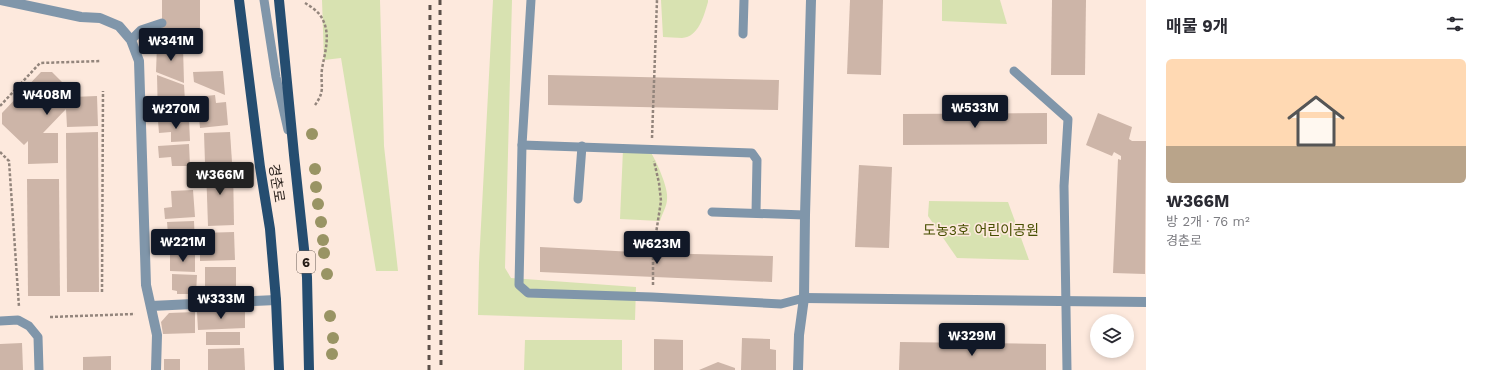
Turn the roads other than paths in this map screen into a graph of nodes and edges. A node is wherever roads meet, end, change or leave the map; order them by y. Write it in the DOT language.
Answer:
graph roads {
  1 [pos="1,0"];
  2 [pos="239,0"];
  3 [pos="264,0"];
  4 [pos="279,0"];
  5 [pos="531,0"];
  6 [pos="744,0"];
  7 [pos="811,0"];
  8 [pos="162,23"];
  9 [pos="743,34"];
  10 [pos="131,40"];
  11 [pos="1014,71"];
  12 [pos="522,145"];
  13 [pos="582,146"];
  14 [pos="294,155"];
  15 [pos="578,199"];
  16 [pos="712,212"];
  17 [pos="756,213"];
  18 [pos="805,215"];
  19 [pos="804,298"];
  20 [pos="276,300"];
  21 [pos="1066,300"];
  22 [pos="1146,302"];
  23 [pos="150,306"];
  24 [pos="0,320"];
  25 [pos="39,370"];
  26 [pos="156,370"];
  27 [pos="278,370"];
  28 [pos="309,370"];
  29 [pos="798,370"];
  30 [pos="1067,370"];
  1 -- 10 [label="street"];
  2 -- 20 [label="main road, 경춘로"];
  3 -- 14 [label="lane"];
  4 -- 14 [label="main road, 경춘로 / 6"];
  5 -- 12 [label="lane"];
  6 -- 9 [label="lane"];
  7 -- 18 [label="street"];
  8 -- 10 [label="lane"];
  10 -- 23 [label="street"];
  11 -- 21 [label="lane"];
  12 -- 13 [label="lane"];
  12 -- 19 [label="lane"];
  13 -- 15 [label="lane"];
  13 -- 17 [label="lane"];
  14 -- 28 [label="main road, 경춘로 / 6"];
  16 -- 17 [label="lane"];
  17 -- 18 [label="lane"];
  18 -- 19 [label="street"];
  19 -- 21 [label="street"];
  19 -- 29 [label="street"];
  20 -- 23 [label="street"];
  20 -- 27 [label="main road, 경춘로"];
  21 -- 22 [label="street"];
  21 -- 30 [label="lane"];
  23 -- 26 [label="street"];
  24 -- 25 [label="lane"];
}
